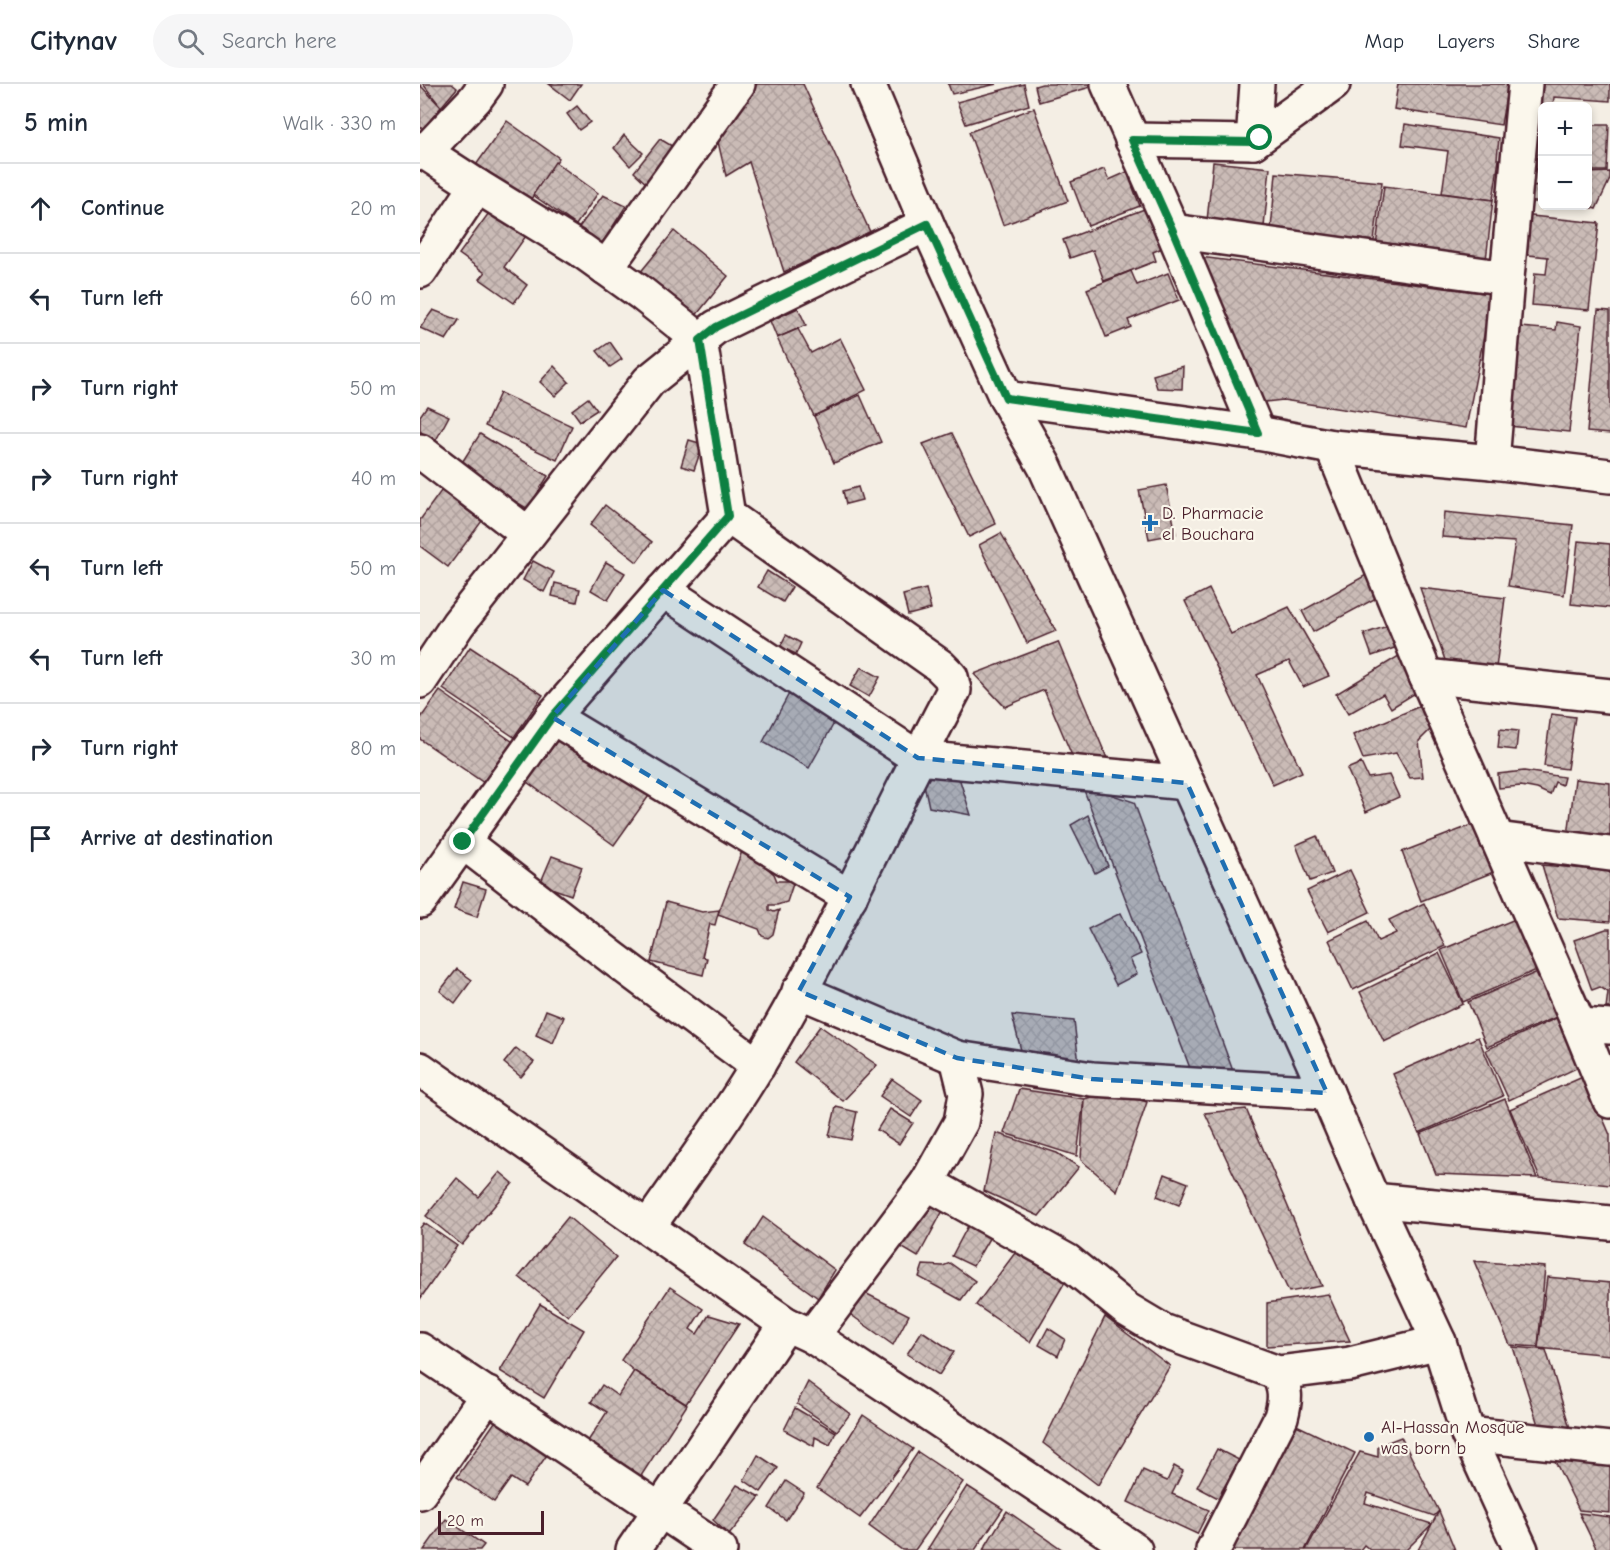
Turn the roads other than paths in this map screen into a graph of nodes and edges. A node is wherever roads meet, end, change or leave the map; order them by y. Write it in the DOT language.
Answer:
graph roads {
  1 [pos="486,84"];
  2 [pos="738,84"];
  3 [pos="868,84"];
  4 [pos="1108,84"];
  5 [pos="1257,84"];
  6 [pos="1333,84"];
  7 [pos="1526,84"];
  8 [pos="1132,140"];
  9 [pos="1253,142"];
  10 [pos="422,151"];
  11 [pos="477,186"];
  12 [pos="927,224"];
  13 [pos="1173,231"];
  14 [pos="606,268"];
  15 [pos="420,271"];
  16 [pos="1507,278"];
  17 [pos="700,340"];
  18 [pos="1006,398"];
  19 [pos="1258,433"];
  20 [pos="1332,447"];
  21 [pos="420,452"];
  22 [pos="1492,462"];
  23 [pos="1610,476"];
  24 [pos="728,516"];
  25 [pos="528,534"];
  26 [pos="663,590"];
  27 [pos="1426,676"];
  28 [pos="420,681"];
  29 [pos="1610,696"];
  30 [pos="552,717"];
  31 [pos="918,758"];
  32 [pos="1187,783"];
  33 [pos="1497,839"];
  34 [pos="463,842"];
  35 [pos="1610,854"];
  36 [pos="850,897"];
  37 [pos="420,901"];
  38 [pos="799,991"];
  39 [pos="1594,1026"];
  40 [pos="957,1058"];
  41 [pos="758,1066"];
  42 [pos="420,1068"];
  43 [pos="1327,1093"];
  44 [pos="1610,1101"];
  45 [pos="927,1183"];
  46 [pos="1373,1200"];
  47 [pos="1610,1223"];
  48 [pos="648,1227"];
  49 [pos="799,1330"];
  50 [pos="1439,1342"];
  51 [pos="420,1350"];
  52 [pos="1278,1373"];
  53 [pos="488,1394"];
  54 [pos="1468,1434"];
  55 [pos="1610,1449"];
  56 [pos="420,1492"];
  57 [pos="661,1509"];
  58 [pos="633,1550"];
  59 [pos="720,1550"];
  60 [pos="1135,1550"];
  61 [pos="1213,1550"];
  62 [pos="1521,1550"];
  1 -- 10 [label="street"];
  2 -- 14 [label="street"];
  3 -- 12 [label="street"];
  4 -- 8 [label="street"];
  5 -- 9 [label="street"];
  6 -- 9 [label="street"];
  7 -- 16 [label="street"];
  8 -- 9 [label="street"];
  8 -- 13 [label="street"];
  10 -- 11 [label="street"];
  11 -- 14 [label="street"];
  11 -- 15 [label="street"];
  12 -- 17 [label="street"];
  12 -- 18 [label="street"];
  13 -- 16 [label="street"];
  13 -- 19 [label="street"];
  14 -- 17 [label="street"];
  16 -- 22 [label="street"];
  17 -- 24 [label="street"];
  17 -- 25 [label="street"];
  18 -- 19 [label="street"];
  18 -- 32 [label="street"];
  19 -- 20 [label="street"];
  20 -- 22 [label="street"];
  20 -- 27 [label="street"];
  21 -- 25 [label="street"];
  22 -- 23 [label="street"];
  24 -- 26 [label="street"];
  24 -- 31 [label="street"];
  25 -- 28 [label="street"];
  26 -- 30 [label="street"];
  26 -- 31 [label="street"];
  27 -- 29 [label="street"];
  27 -- 33 [label="street"];
  30 -- 34 [label="street"];
  30 -- 36 [label="street"];
  31 -- 32 [label="street"];
  31 -- 36 [label="street"];
  32 -- 43 [label="street"];
  33 -- 35 [label="street"];
  33 -- 39 [label="street"];
  34 -- 37 [label="street"];
  34 -- 41 [label="street"];
  36 -- 38 [label="street"];
  38 -- 40 [label="street"];
  38 -- 41 [label="street"];
  39 -- 44 [label="street"];
  40 -- 43 [label="street"];
  40 -- 45 [label="street"];
  41 -- 48 [label="street"];
  42 -- 48 [label="street"];
  43 -- 46 [label="street"];
  45 -- 49 [label="street"];
  45 -- 52 [label="street"];
  46 -- 47 [label="street"];
  46 -- 50 [label="street"];
  48 -- 49 [label="street"];
  49 -- 57 [label="street"];
  49 -- 60 [label="street"];
  50 -- 52 [label="street"];
  50 -- 54 [label="street"];
  51 -- 53 [label="street"];
  52 -- 61 [label="street"];
  53 -- 56 [label="street"];
  53 -- 57 [label="street"];
  54 -- 55 [label="street"];
  54 -- 62 [label="street"];
  57 -- 58 [label="street"];
  57 -- 59 [label="street"];
}
